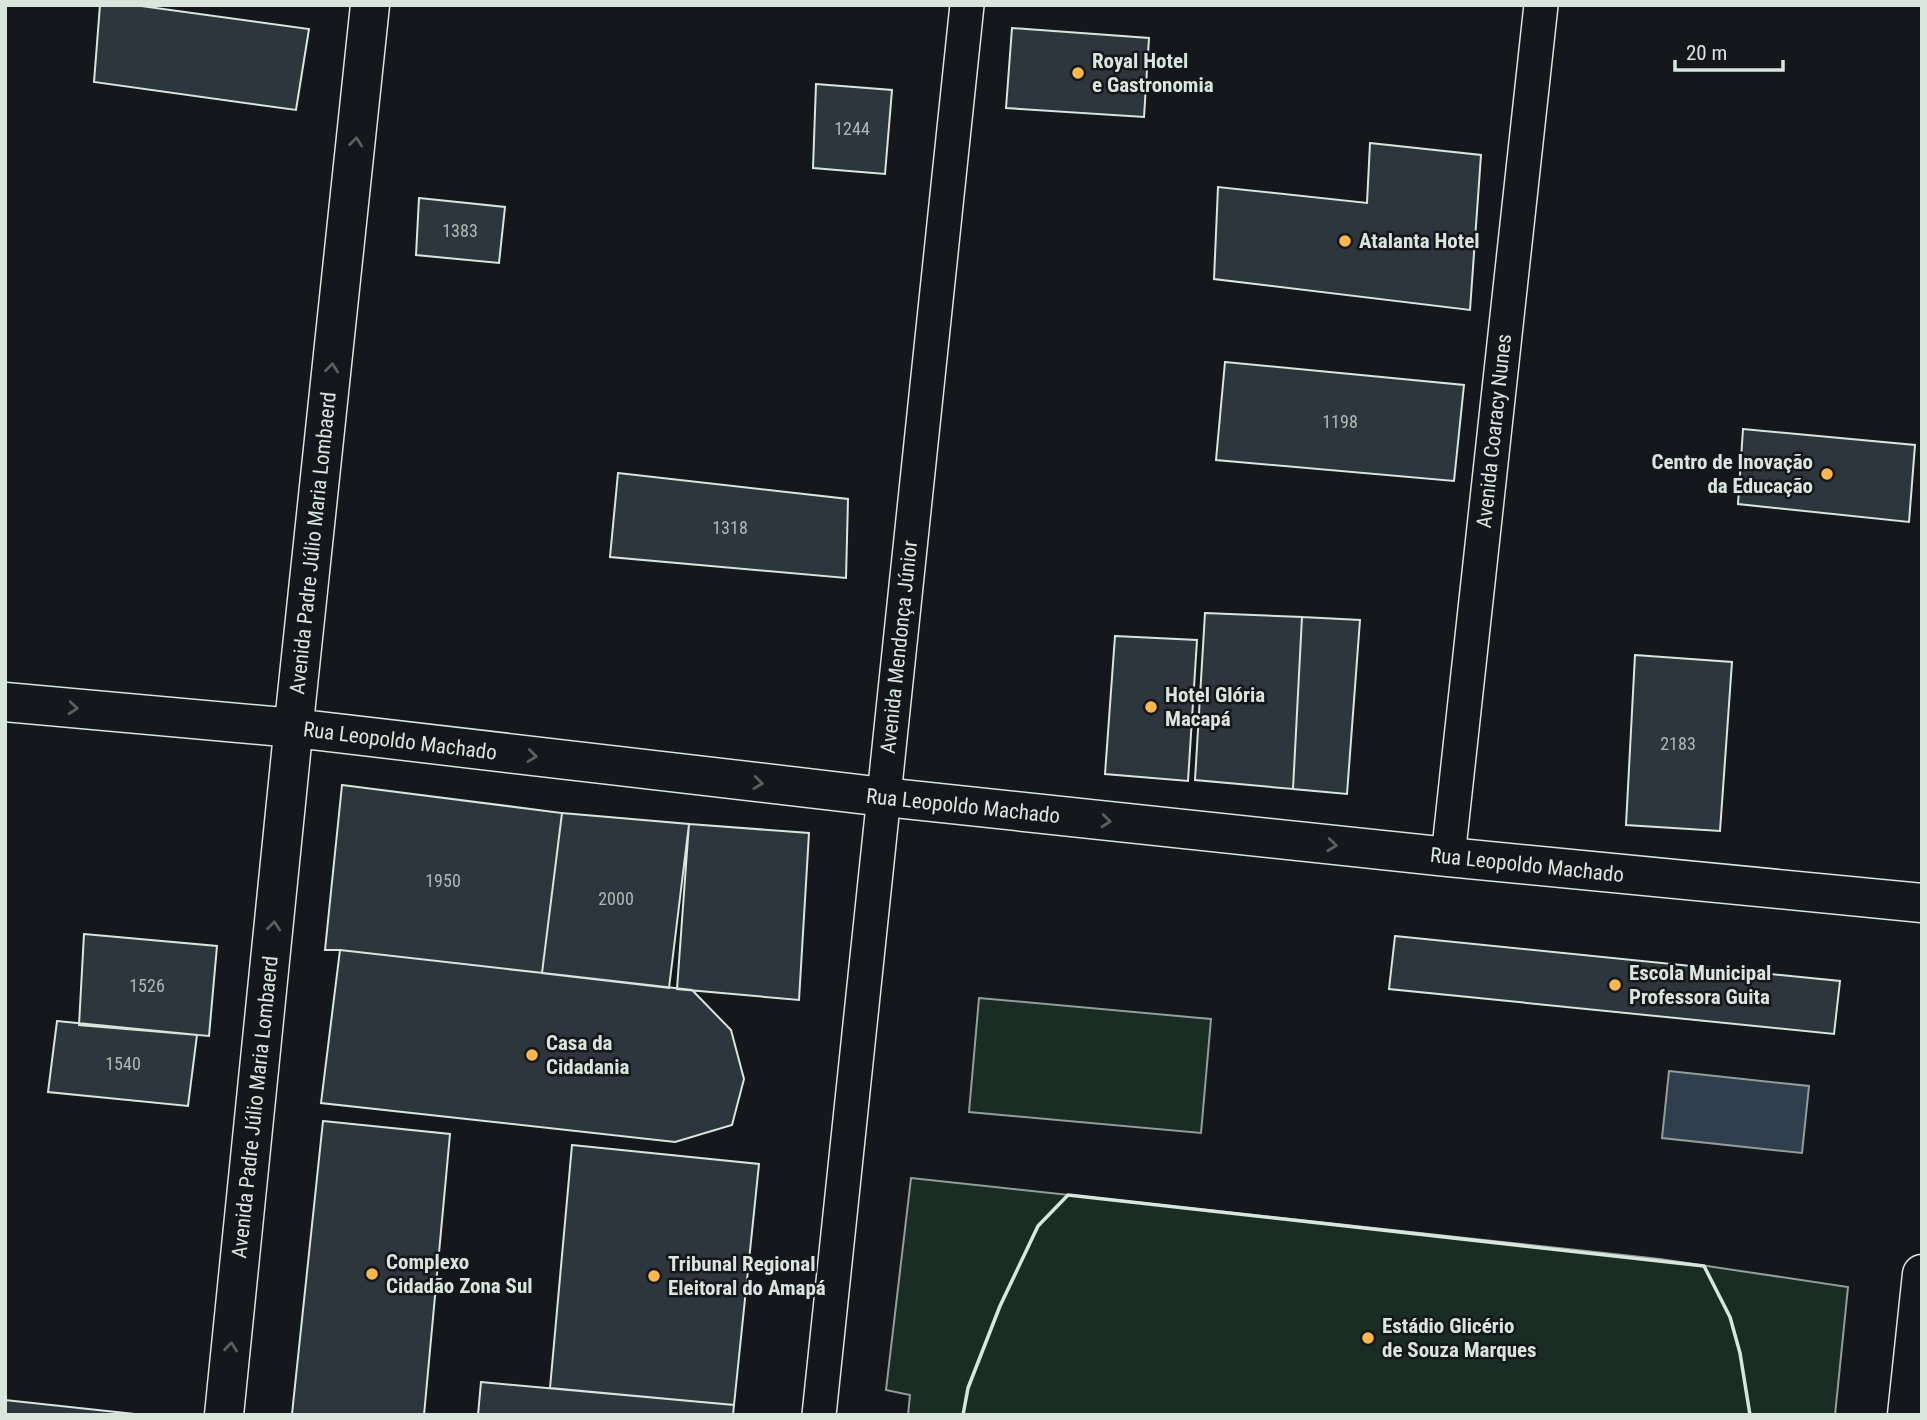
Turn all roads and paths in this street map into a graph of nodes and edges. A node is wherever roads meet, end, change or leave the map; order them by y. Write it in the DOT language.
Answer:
graph roads {
  1 [pos="370,5"];
  2 [pos="967,5"];
  3 [pos="1541,5"];
  4 [pos="5,702"];
  5 [pos="294,728"];
  6 [pos="884,797"];
  7 [pos="1448,857"];
  8 [pos="1922,903"];
  9 [pos="1922,1274"];
  10 [pos="224,1415"];
  11 [pos="819,1415"];
  12 [pos="1907,1415"];
  5 -- 1 [label="main road, Avenida Padre Júlio Maria Lombaerd, one-way"];
  2 -- 6 [label="street, Avenida Mendonça Júnior"];
  3 -- 7 [label="street, Avenida Coaracy Nunes"];
  4 -- 5 [label="main road, Rua Leopoldo Machado, one-way"];
  5 -- 6 [label="main road, Rua Leopoldo Machado, one-way"];
  10 -- 5 [label="main road, Avenida Padre Júlio Maria Lombaerd, one-way"];
  6 -- 7 [label="main road, Rua Leopoldo Machado, one-way"];
  6 -- 11 [label="street, Avenida Mendonça Júnior"];
  7 -- 8 [label="main road, Rua Leopoldo Machado"];
  9 -- 12 [label="main road"];
}
